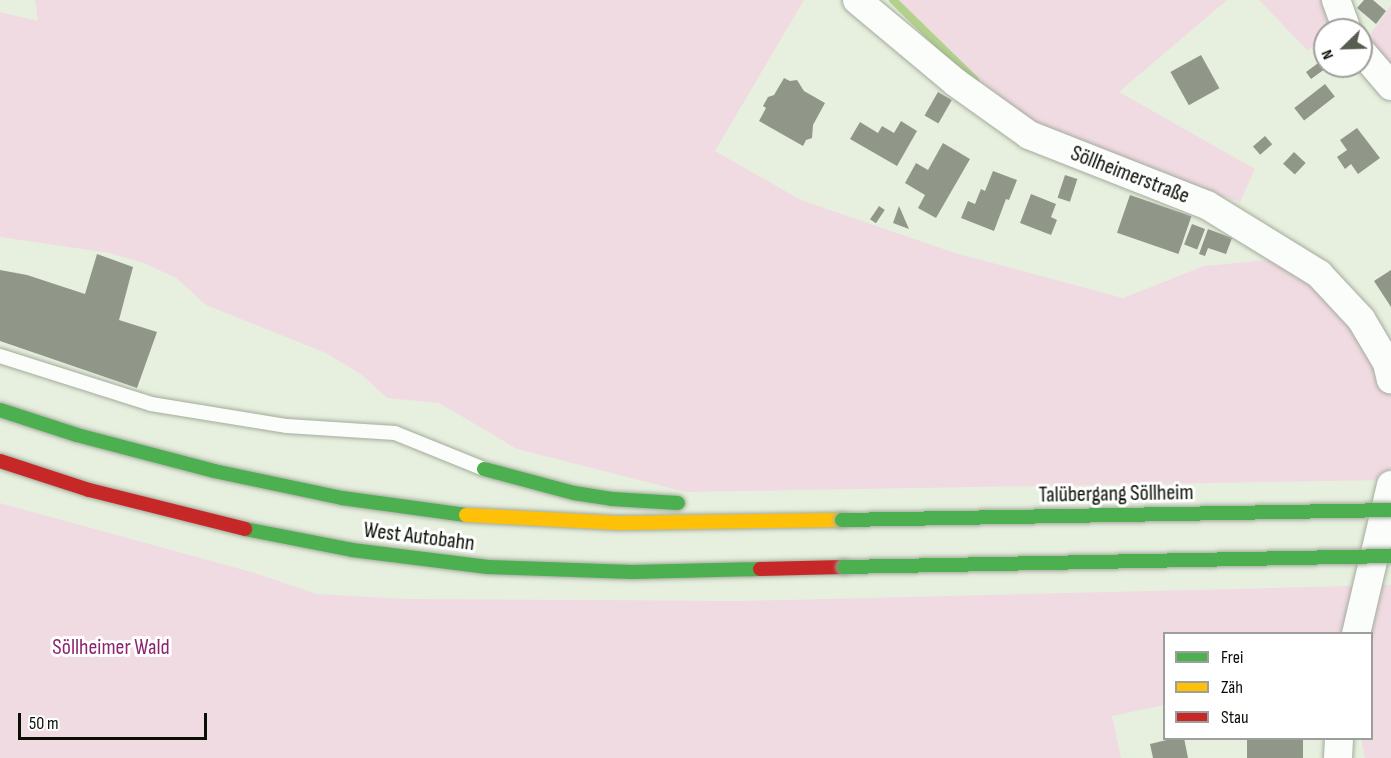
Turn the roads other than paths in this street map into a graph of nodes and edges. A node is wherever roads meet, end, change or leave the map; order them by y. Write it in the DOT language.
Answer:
graph roads {
  1 [pos="857,0"];
  2 [pos="1336,0"];
  3 [pos="1343,18"];
  4 [pos="1373,65"];
  5 [pos="1391,86"];
  6 [pos="0,356"];
  7 [pos="1390,368"];
  8 [pos="0,410"];
  9 [pos="0,461"];
  10 [pos="484,468"];
  11 [pos="1391,485"];
  12 [pos="1391,510"];
  13 [pos="842,520"];
  14 [pos="724,521"];
  15 [pos="1391,556"];
  16 [pos="1356,632"];
  17 [pos="1339,740"];
  18 [pos="1338,758"];
  1 -- 7 [label="street, Söllheimerstraße"];
  2 -- 3 [label="street"];
  4 -- 5 [label="street"];
  6 -- 10 [label="lane"];
  8 -- 14 [label="highway, West Autobahn"];
  9 -- 15 [label="highway, West Autobahn, bridge"];
  10 -- 14 [label="highway"];
  11 -- 16 [label="street"];
  12 -- 13 [label="highway, Talübergang Söllheim, bridge"];
  13 -- 14 [label="highway, West Autobahn"];
  17 -- 18 [label="street"];
}
